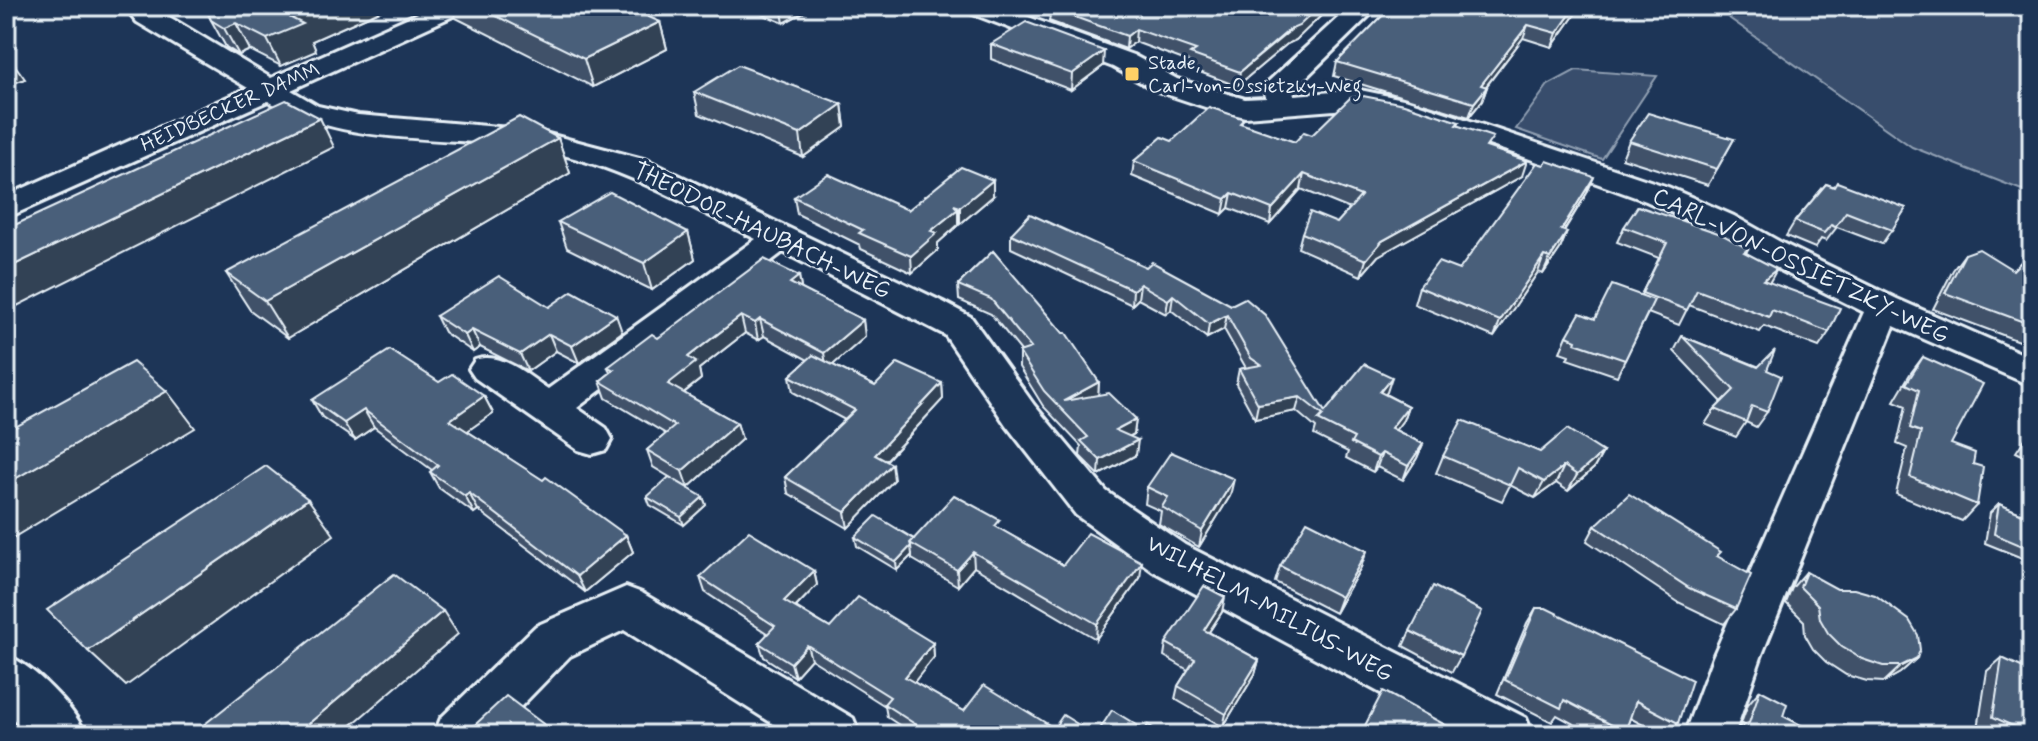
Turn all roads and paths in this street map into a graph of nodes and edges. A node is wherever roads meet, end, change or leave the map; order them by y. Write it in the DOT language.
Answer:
graph roads {
  1 [pos="137,6"];
  2 [pos="455,6"];
  3 [pos="974,6"];
  4 [pos="1366,6"];
  5 [pos="267,89"];
  6 [pos="1283,107"];
  7 [pos="6,208"];
  8 [pos="780,238"];
  9 [pos="1884,307"];
  10 [pos="930,311"];
  11 [pos="488,369"];
  12 [pos="2032,373"];
  13 [pos="549,409"];
  14 [pos="592,439"];
  15 [pos="6,677"];
  16 [pos="61,735"];
  17 [pos="459,735"];
  18 [pos="835,735"];
  19 [pos="1508,735"];
  20 [pos="1709,735"];
  1 -- 5 [label="street, THEODOR-HAUBACH-WEG"];
  2 -- 5 [label="street, HEIDBECKER DAMM"];
  3 -- 6 [label="street, CARL-VON-OSSIETZKY-WEG"];
  4 -- 6 [label="street"];
  5 -- 7 [label="street, HEIDBECKER DAMM"];
  5 -- 8 [label="street, THEODOR-HAUBACH-WEG"];
  6 -- 9 [label="street, CARL-VON-OSSIETZKY-WEG"];
  8 -- 10 [label="street, THEODOR-HAUBACH-WEG"];
  8 -- 13 [label="street"];
  9 -- 12 [label="street, CARL-VON-OSSIETZKY-WEG"];
  9 -- 20 [label="street"];
  10 -- 19 [label="street, WILHELM-MILIUS-WEG"];
  11 -- 13 [label="street"];
  13 -- 14 [label="street"];
  15 -- 16 [label="street"];
  17 -- 18 [label="street"];
}
